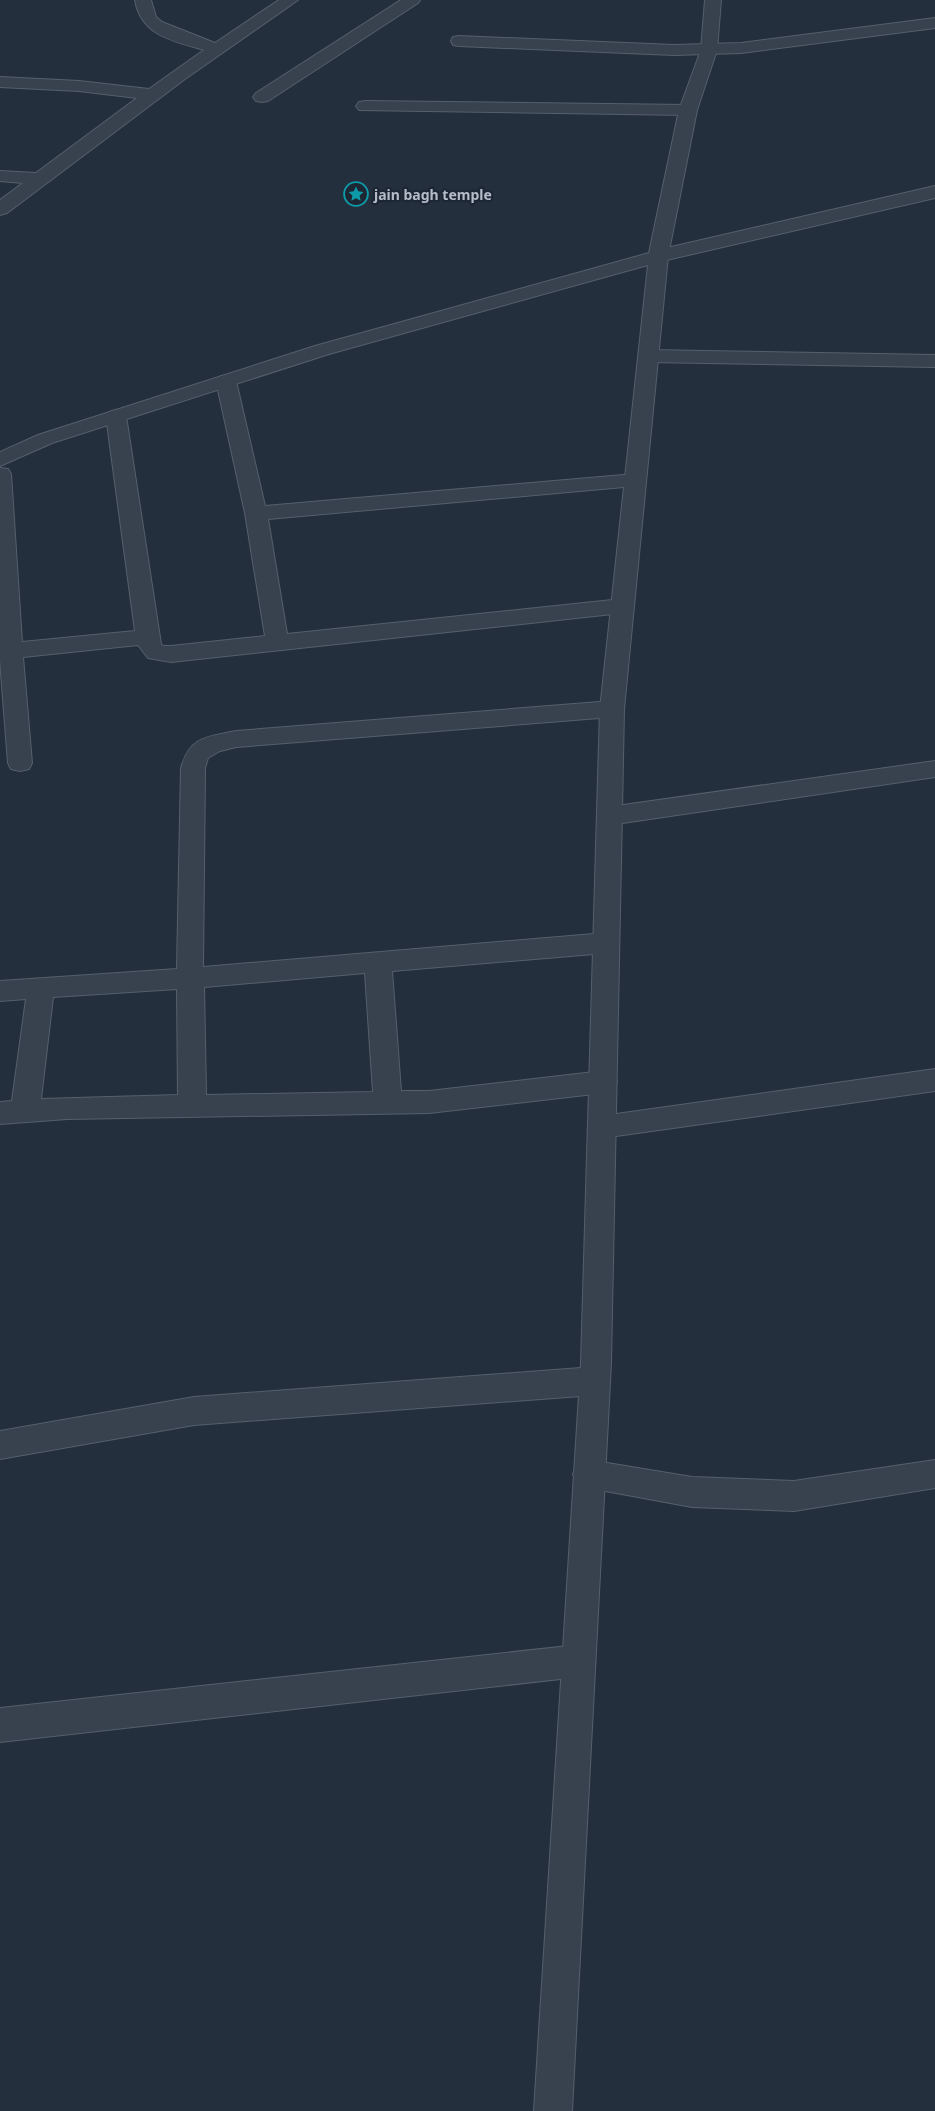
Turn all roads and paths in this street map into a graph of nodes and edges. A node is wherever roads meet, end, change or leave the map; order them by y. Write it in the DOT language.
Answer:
graph roads {
  1 [pos="143,0"];
  2 [pos="290,0"];
  3 [pos="412,0"];
  4 [pos="713,0"];
  5 [pos="935,23"];
  6 [pos="458,41"];
  7 [pos="217,49"];
  8 [pos="709,50"];
  9 [pos="0,82"];
  10 [pos="152,95"];
  11 [pos="262,96"];
  12 [pos="365,106"];
  13 [pos="688,110"];
  14 [pos="0,176"];
  15 [pos="40,179"];
  16 [pos="935,192"];
  17 [pos="0,210"];
  18 [pos="658,256"];
  19 [pos="648,356"];
  20 [pos="935,361"];
  21 [pos="226,381"];
  22 [pos="116,416"];
  23 [pos="0,460"];
  24 [pos="0,474"];
  25 [pos="635,480"];
  26 [pos="256,512"];
  27 [pos="622,606"];
  28 [pos="146,637"];
  29 [pos="277,641"];
  30 [pos="5,651"];
  31 [pos="612,709"];
  32 [pos="20,762"];
  33 [pos="935,769"];
  34 [pos="609,816"];
  35 [pos="606,943"];
  36 [pos="378,962"];
  37 [pos="190,978"];
  38 [pos="41,988"];
  39 [pos="0,991"];
  40 [pos="935,1080"];
  41 [pos="602,1082"];
  42 [pos="388,1103"];
  43 [pos="192,1106"];
  44 [pos="12,1112"];
  45 [pos="602,1126"];
  46 [pos="594,1381"];
  47 [pos="0,1446"];
  48 [pos="590,1474"];
  49 [pos="935,1474"];
  50 [pos="578,1661"];
  51 [pos="0,1725"];
  52 [pos="553,2111"];
  1 -- 7 [label="street"];
  2 -- 7 [label="street"];
  3 -- 11 [label="street"];
  4 -- 8 [label="street"];
  5 -- 8 [label="street"];
  6 -- 8 [label="street"];
  7 -- 10 [label="street"];
  8 -- 13 [label="street"];
  9 -- 10 [label="street"];
  10 -- 15 [label="street"];
  12 -- 13 [label="street"];
  13 -- 18 [label="street"];
  14 -- 15 [label="street"];
  15 -- 17 [label="street"];
  16 -- 18 [label="street"];
  18 -- 19 [label="street"];
  18 -- 21 [label="street"];
  19 -- 20 [label="street"];
  19 -- 25 [label="street"];
  21 -- 22 [label="street"];
  21 -- 26 [label="street"];
  22 -- 23 [label="street"];
  22 -- 28 [label="street"];
  24 -- 30 [label="street"];
  25 -- 26 [label="street"];
  25 -- 27 [label="street"];
  26 -- 29 [label="street"];
  27 -- 29 [label="street"];
  27 -- 31 [label="street"];
  28 -- 29 [label="street"];
  28 -- 30 [label="street"];
  30 -- 32 [label="street"];
  31 -- 34 [label="street"];
  31 -- 37 [label="street"];
  33 -- 34 [label="street"];
  34 -- 35 [label="street"];
  35 -- 36 [label="street"];
  35 -- 41 [label="street"];
  36 -- 37 [label="street"];
  36 -- 42 [label="street"];
  37 -- 38 [label="street"];
  37 -- 43 [label="street"];
  38 -- 39 [label="street"];
  38 -- 44 [label="street"];
  40 -- 45 [label="street"];
  41 -- 42 [label="street"];
  41 -- 45 [label="street"];
  42 -- 43 [label="street"];
  43 -- 44 [label="street"];
  45 -- 46 [label="street"];
  46 -- 47 [label="street"];
  46 -- 48 [label="street"];
  48 -- 49 [label="street"];
  48 -- 50 [label="street"];
  50 -- 51 [label="street"];
  50 -- 52 [label="street"];
}
